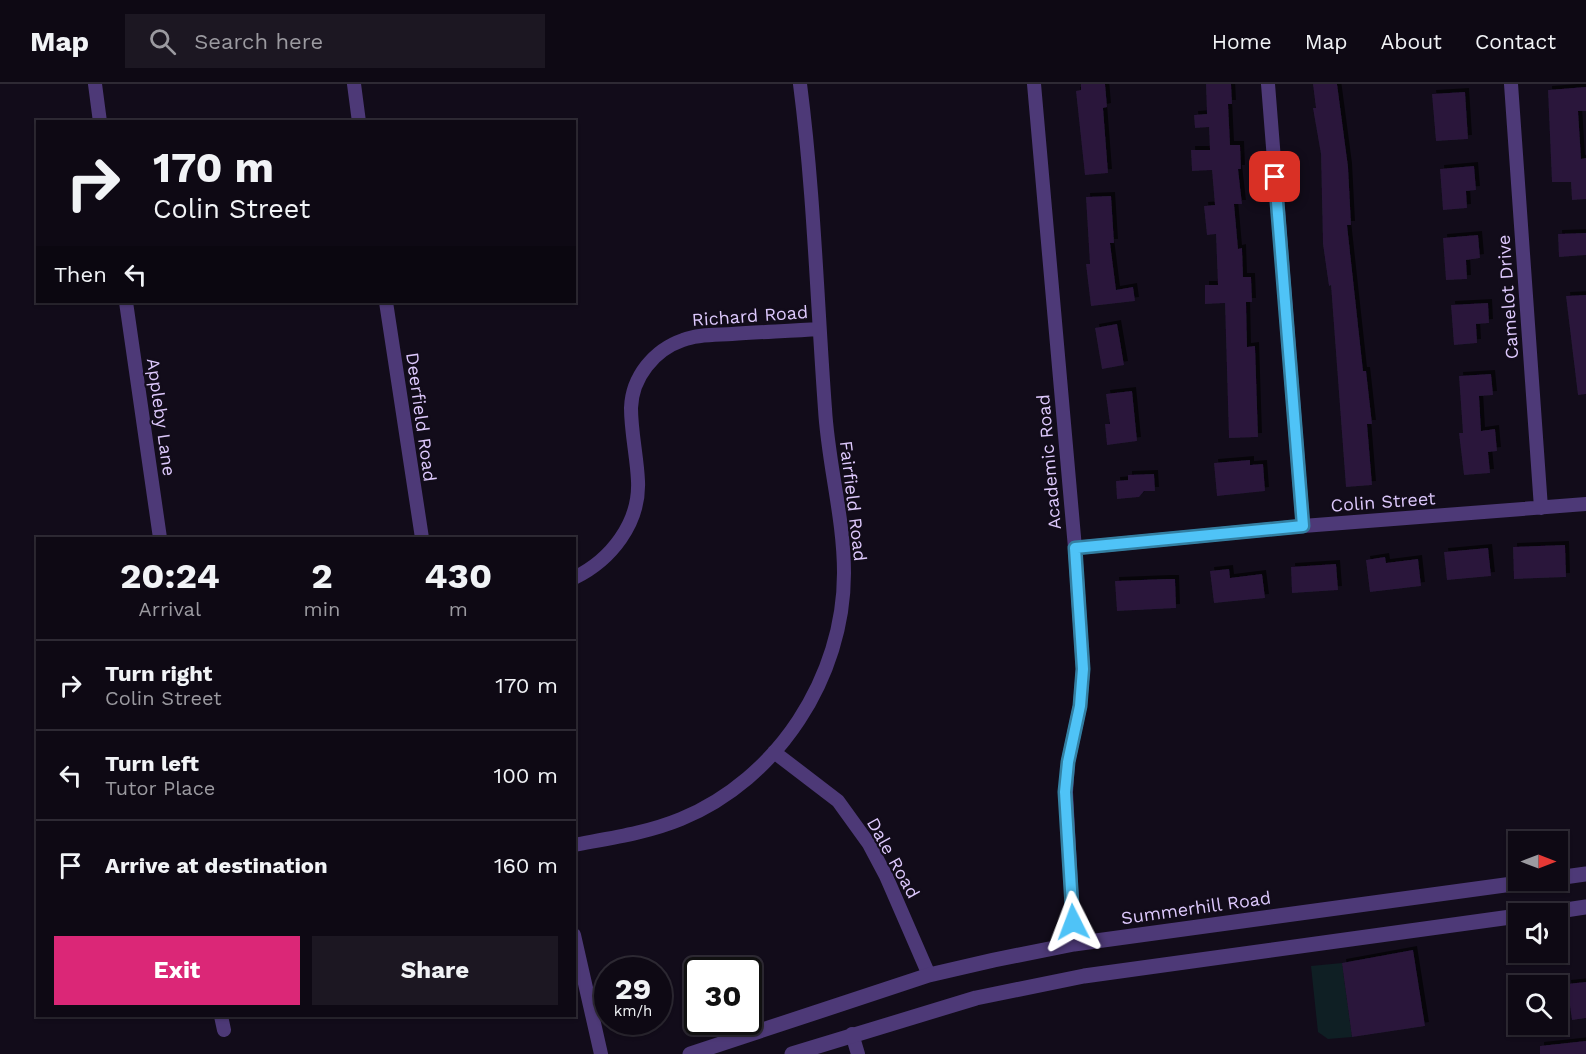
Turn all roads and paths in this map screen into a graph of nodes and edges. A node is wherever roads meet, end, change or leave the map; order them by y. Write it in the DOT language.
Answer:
graph roads {
  1 [pos="95,84"];
  2 [pos="354,84"];
  3 [pos="800,84"];
  4 [pos="1034,84"];
  5 [pos="1268,84"];
  6 [pos="1511,84"];
  7 [pos="100,120"];
  8 [pos="359,120"];
  9 [pos="126,303"];
  10 [pos="386,303"];
  11 [pos="819,329"];
  12 [pos="1586,504"];
  13 [pos="1541,508"];
  14 [pos="1303,526"];
  15 [pos="160,537"];
  16 [pos="422,537"];
  17 [pos="1075,548"];
  18 [pos="576,577"];
  19 [pos="774,753"];
  20 [pos="576,845"];
  21 [pos="1586,874"];
  22 [pos="1568,876"];
  23 [pos="1508,885"];
  24 [pos="1586,907"];
  25 [pos="1568,910"];
  26 [pos="1508,917"];
  27 [pos="576,944"];
  28 [pos="1074,944"];
  29 [pos="929,975"];
  30 [pos="221,1017"];
  31 [pos="224,1030"];
  32 [pos="852,1034"];
  33 [pos="601,1054"];
  34 [pos="690,1054"];
  35 [pos="792,1054"];
  36 [pos="858,1054"];
  1 -- 7 [label="street"];
  2 -- 8 [label="street"];
  3 -- 11 [label="street, Fairfield Road"];
  4 -- 17 [label="street, Academic Road"];
  5 -- 14 [label="street"];
  6 -- 13 [label="street, Camelot Drive"];
  9 -- 15 [label="street, Appleby Lane"];
  10 -- 16 [label="street, Deerfield Road"];
  11 -- 18 [label="street, Richard Road"];
  11 -- 19 [label="street, Fairfield Road"];
  12 -- 13 [label="street, Colin Street"];
  13 -- 14 [label="street, Colin Street"];
  14 -- 17 [label="street, Colin Street"];
  17 -- 28 [label="street, Academic Road"];
  19 -- 20 [label="street, Fairfield Road"];
  19 -- 29 [label="street, Dale Road"];
  21 -- 22 [label="street"];
  23 -- 28 [label="street, Summerhill Road"];
  24 -- 25 [label="street"];
  26 -- 32 [label="street"];
  27 -- 33 [label="street"];
  28 -- 29 [label="street, Summerhill Road"];
  29 -- 34 [label="street, Summerhill Road"];
  30 -- 31 [label="street"];
  32 -- 35 [label="street"];
  32 -- 36 [label="street"];
}
